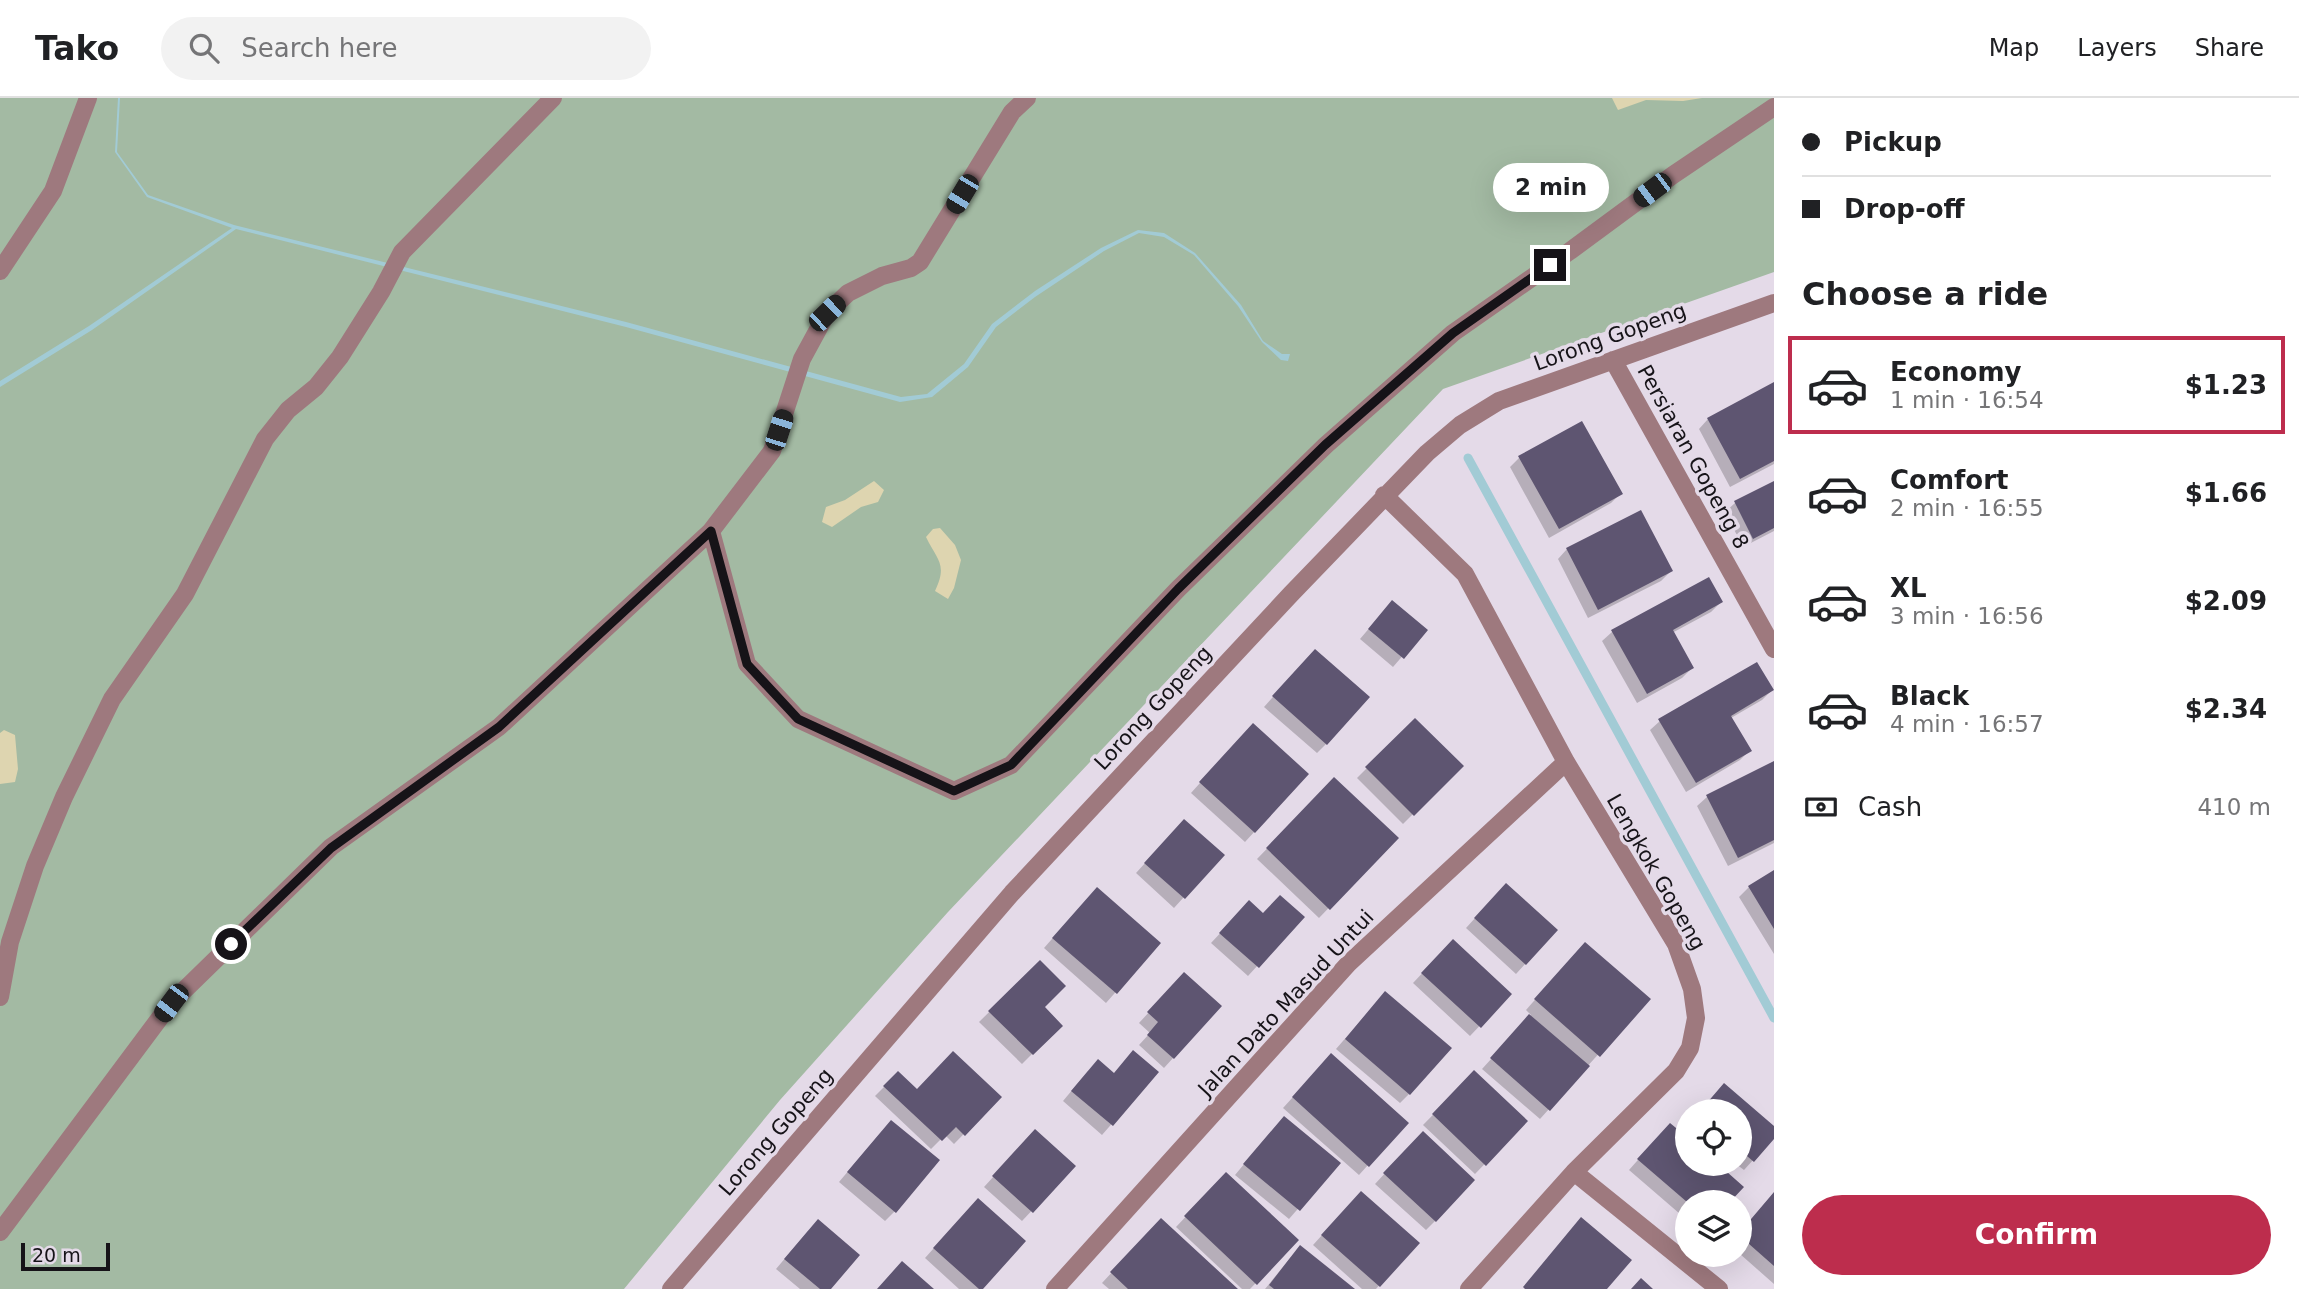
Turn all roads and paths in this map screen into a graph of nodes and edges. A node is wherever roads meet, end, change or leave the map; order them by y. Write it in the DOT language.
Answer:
graph roads {
  1 [pos="88,98"];
  2 [pos="553,98"];
  3 [pos="1027,98"];
  4 [pos="1774,107"];
  5 [pos="0,271"];
  6 [pos="1774,303"];
  7 [pos="1613,360"];
  8 [pos="1384,495"];
  9 [pos="711,531"];
  10 [pos="1774,649"];
  11 [pos="1566,762"];
  12 [pos="0,997"];
  13 [pos="1574,1172"];
  14 [pos="0,1232"];
  15 [pos="671,1289"];
  16 [pos="1055,1289"];
  17 [pos="1469,1289"];
  18 [pos="1718,1289"];
  1 -- 5 [label="street"];
  2 -- 12 [label="street"];
  3 -- 9 [label="street"];
  4 -- 9 [label="street"];
  6 -- 7 [label="street, Lorong Gopeng"];
  7 -- 8 [label="street, Lorong Gopeng"];
  7 -- 10 [label="street, Persiaran Gopeng 8"];
  8 -- 11 [label="street, Lengkok Gopeng"];
  8 -- 15 [label="street, Lorong Gopeng"];
  9 -- 14 [label="street"];
  11 -- 13 [label="street, Lengkok Gopeng"];
  11 -- 16 [label="street, Jalan Dato Masud Untui"];
  13 -- 17 [label="street, Lengkok Gopeng"];
  13 -- 18 [label="street"];
}
